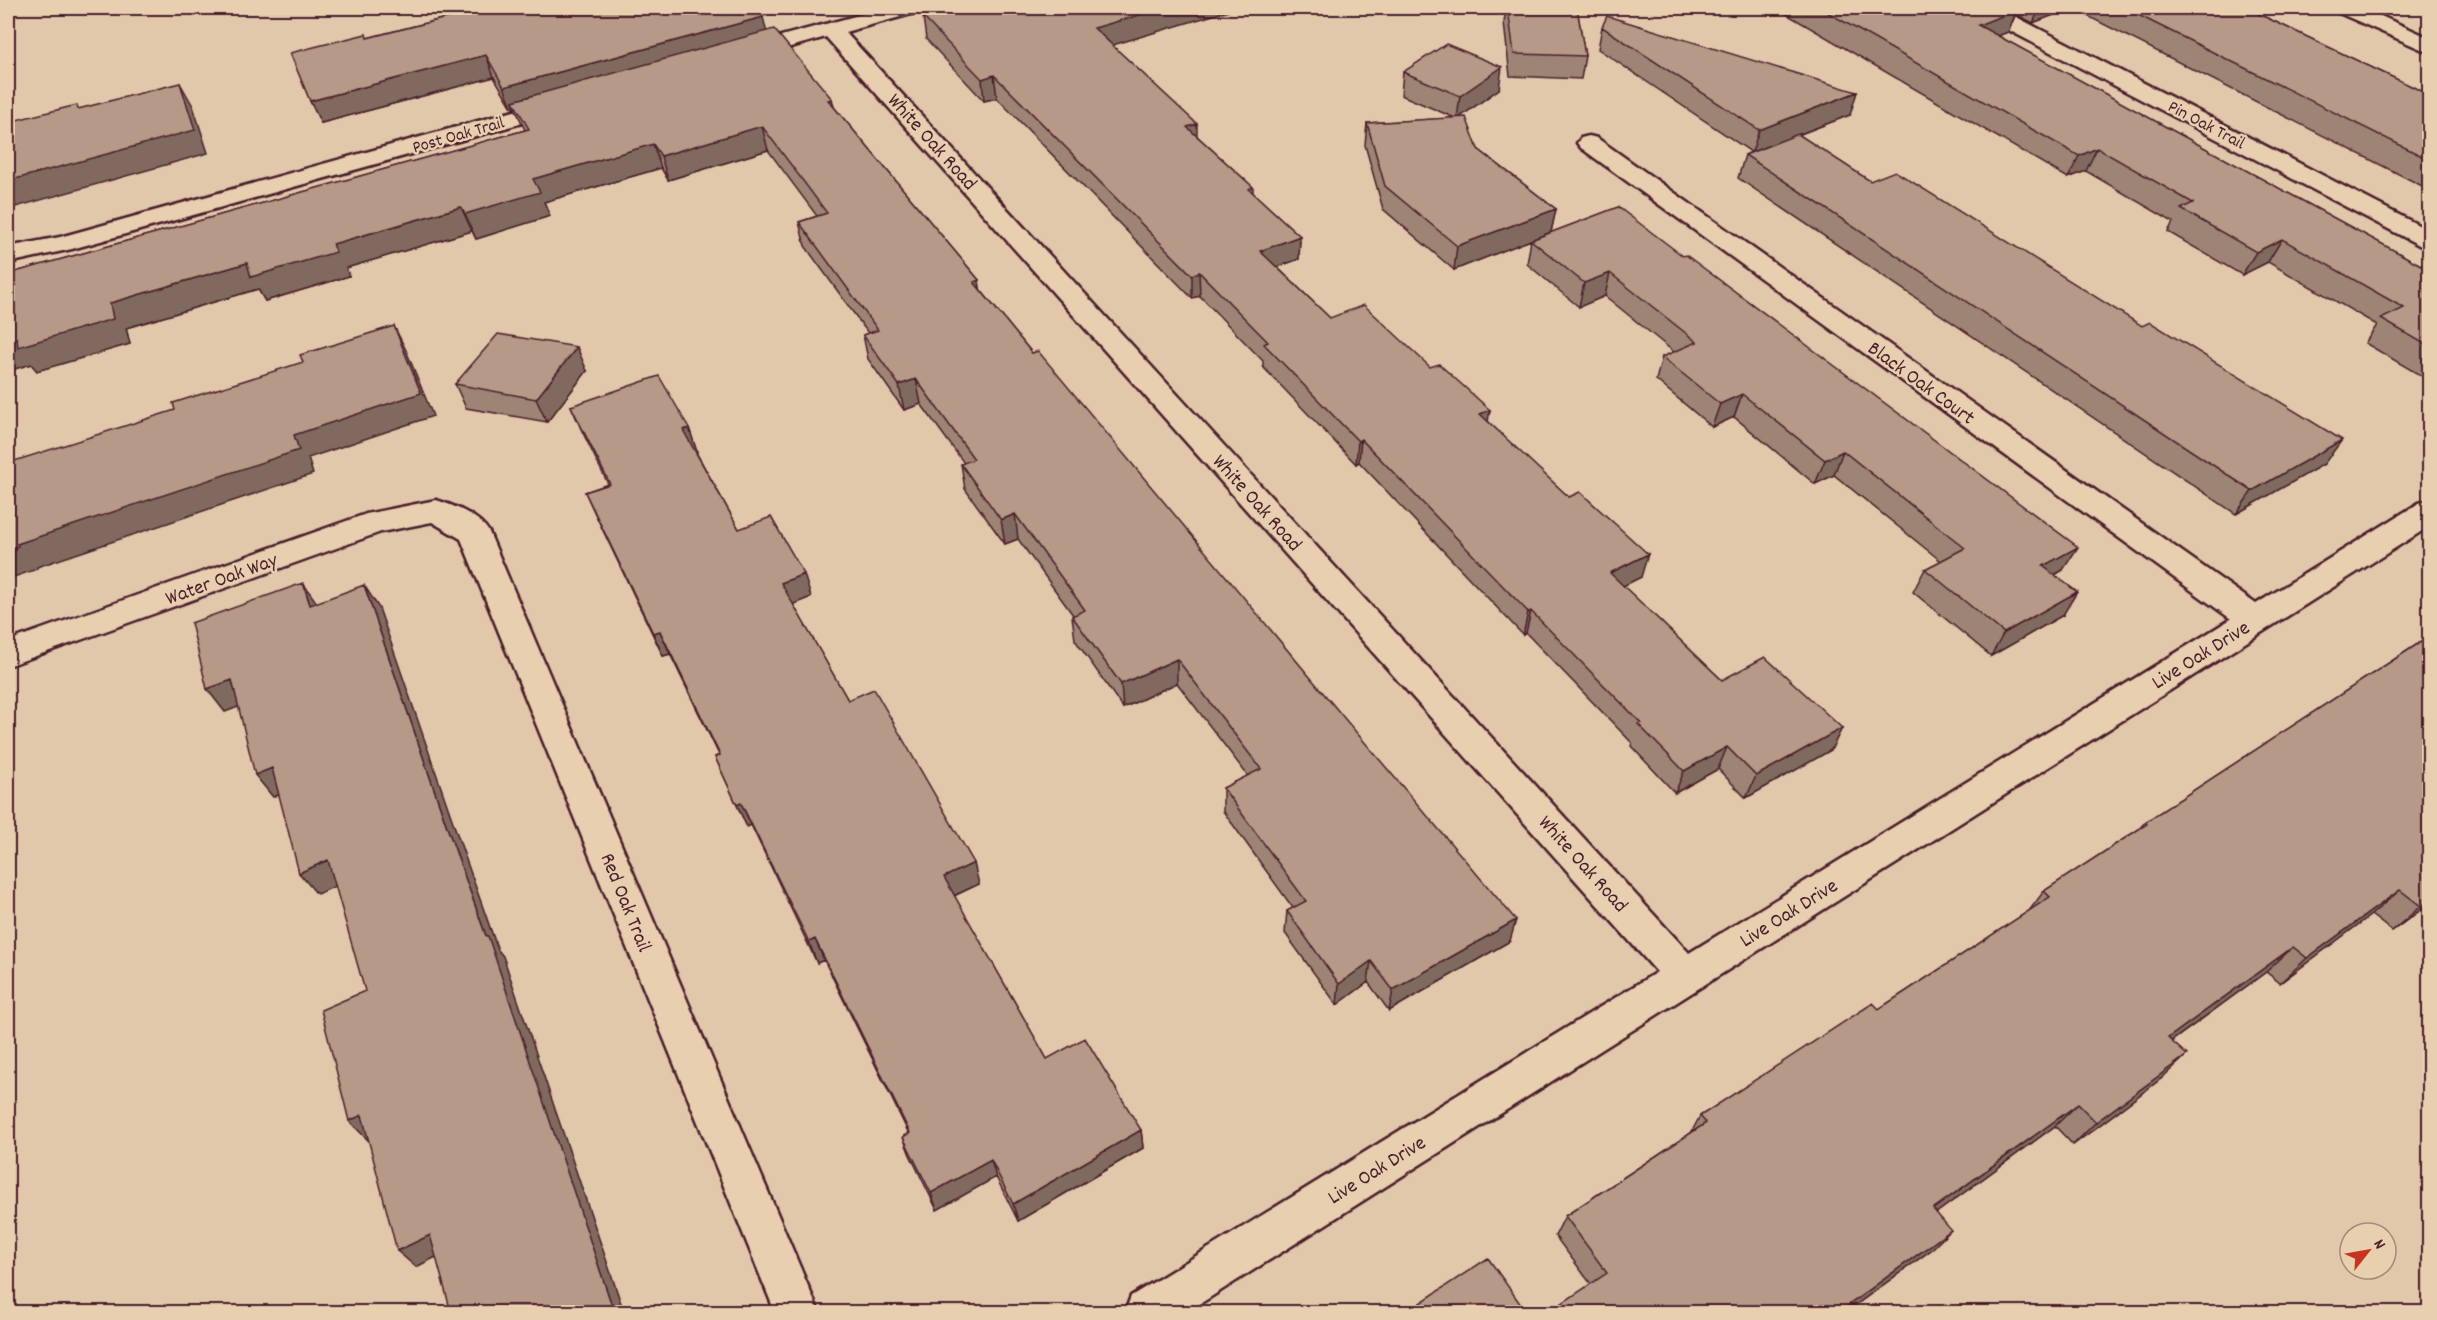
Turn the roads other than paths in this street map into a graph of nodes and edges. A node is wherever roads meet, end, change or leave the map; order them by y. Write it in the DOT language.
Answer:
graph roads {
  1 [pos="907,8"];
  2 [pos="1984,8"];
  3 [pos="2347,8"];
  4 [pos="831,29"];
  5 [pos="2430,47"];
  6 [pos="717,61"];
  7 [pos="579,100"];
  8 [pos="1589,143"];
  9 [pos="2430,241"];
  10 [pos="8,255"];
  11 [pos="436,511"];
  12 [pos="2430,511"];
  13 [pos="2255,620"];
  14 [pos="8,654"];
  15 [pos="1685,976"];
  16 [pos="797,1312"];
  17 [pos="1147,1312"];
  1 -- 4 [label="street"];
  2 -- 9 [label="street, Pin Oak Trail"];
  3 -- 5 [label="street"];
  4 -- 6 [label="street"];
  4 -- 15 [label="street, White Oak Road"];
  7 -- 10 [label="street, Post Oak Trail"];
  8 -- 13 [label="street, Black Oak Court"];
  11 -- 14 [label="street, Water Oak Way"];
  11 -- 16 [label="street, Red Oak Trail"];
  12 -- 13 [label="street, Live Oak Drive"];
  13 -- 15 [label="street, Live Oak Drive"];
  15 -- 17 [label="street, Live Oak Drive"];
}
